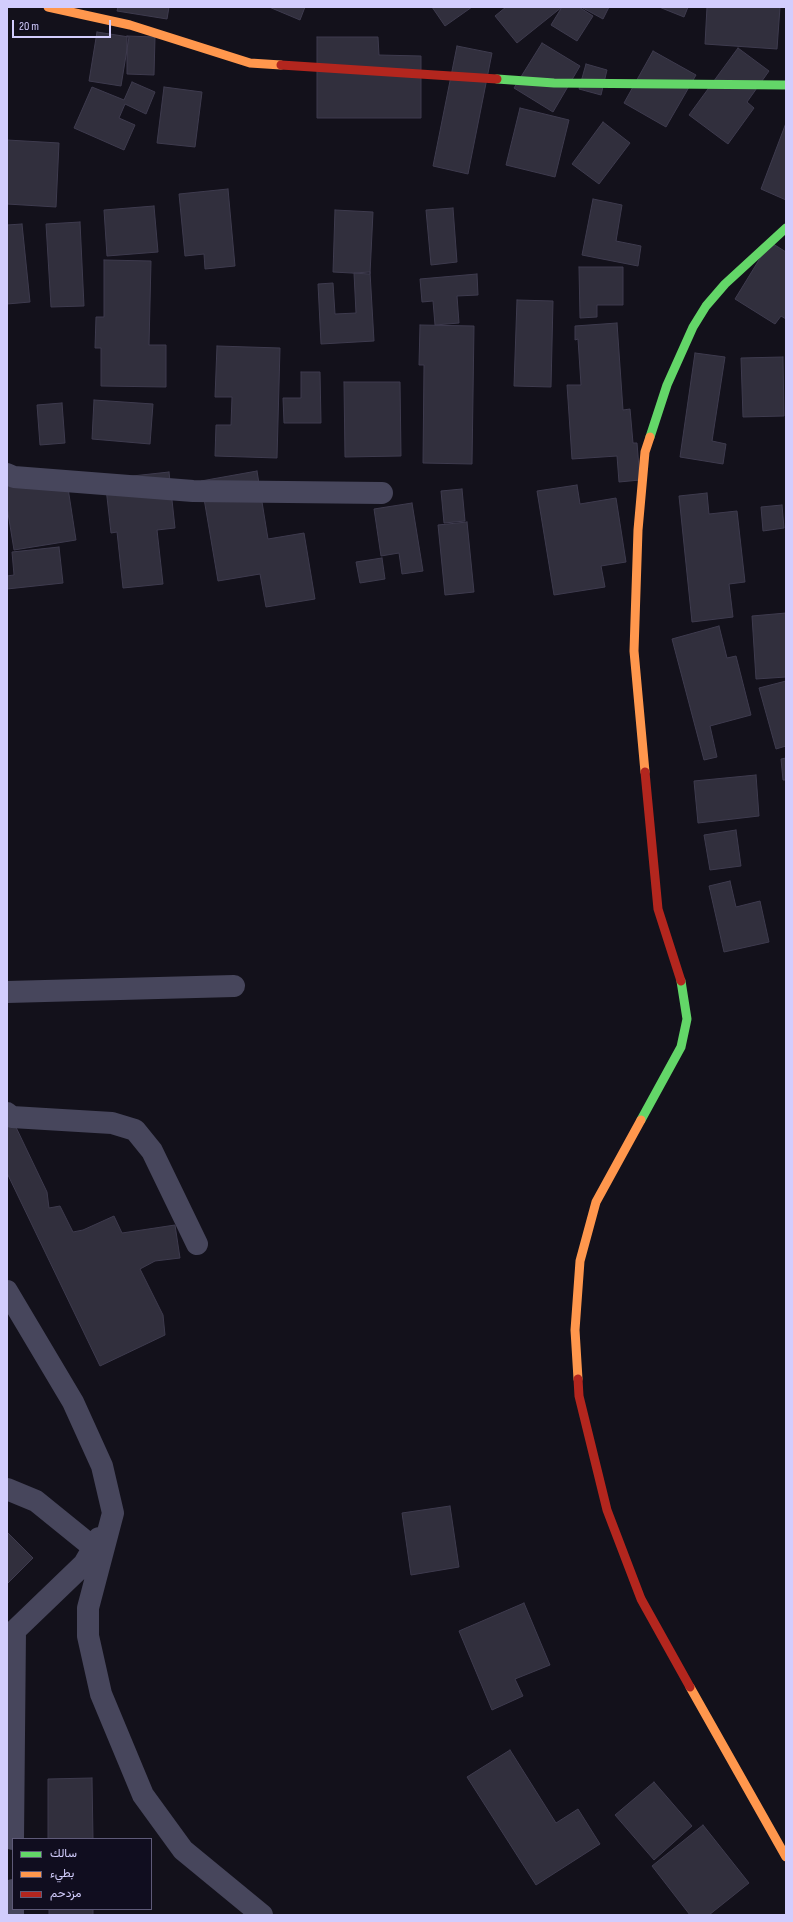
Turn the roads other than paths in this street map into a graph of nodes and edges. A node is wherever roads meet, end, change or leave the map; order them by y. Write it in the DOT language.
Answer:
graph roads {
  1 [pos="48,7"];
  2 [pos="786,85"];
  3 [pos="786,228"];
  4 [pos="7,474"];
  5 [pos="382,493"];
  6 [pos="234,986"];
  7 [pos="7,992"];
  8 [pos="7,1113"];
  9 [pos="196,1244"];
  10 [pos="7,1291"];
  11 [pos="7,1489"];
  12 [pos="113,1513"];
  13 [pos="94,1548"];
  14 [pos="11,1635"];
  15 [pos="13,1838"];
  16 [pos="786,1857"];
  17 [pos="262,1915"];
  1 -- 2 [label="street"];
  3 -- 16 [label="street"];
  4 -- 5 [label="street"];
  6 -- 7 [label="street"];
  8 -- 9 [label="street"];
  10 -- 12 [label="street"];
  11 -- 13 [label="street"];
  12 -- 13 [label="street"];
  12 -- 17 [label="street"];
  13 -- 14 [label="street"];
  14 -- 15 [label="street"];
}
